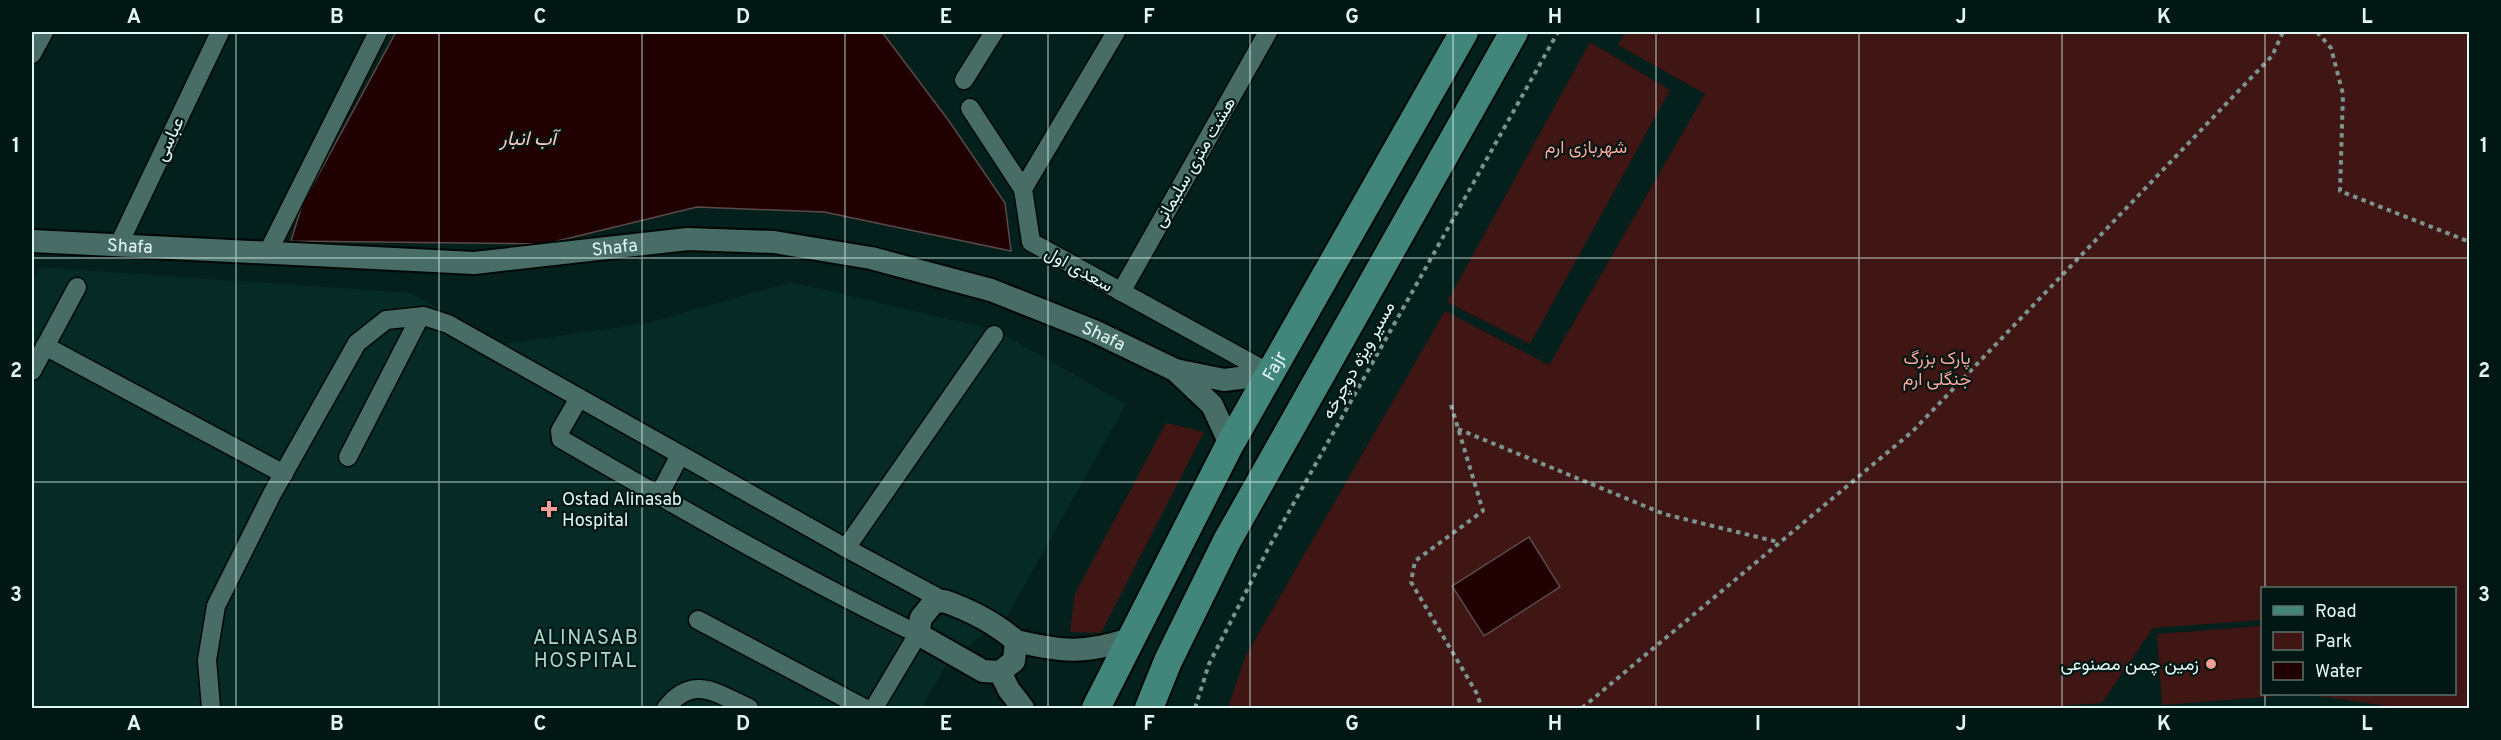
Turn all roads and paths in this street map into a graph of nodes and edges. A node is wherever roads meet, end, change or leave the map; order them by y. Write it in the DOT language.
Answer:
graph roads {
  1 [pos="44,32"];
  2 [pos="220,32"];
  3 [pos="378,32"];
  4 [pos="994,32"];
  5 [pos="1116,32"];
  6 [pos="1268,32"];
  7 [pos="1464,32"];
  8 [pos="1514,32"];
  9 [pos="1558,32"];
  10 [pos="2283,32"];
  11 [pos="2317,32"];
  12 [pos="32,54"];
  13 [pos="964,81"];
  14 [pos="970,108"];
  15 [pos="1023,189"];
  16 [pos="32,241"];
  17 [pos="2469,242"];
  18 [pos="118,246"];
  19 [pos="267,254"];
  20 [pos="77,287"];
  21 [pos="1121,292"];
  22 [pos="420,316"];
  23 [pos="993,335"];
  24 [pos="45,346"];
  25 [pos="1175,370"];
  26 [pos="32,371"];
  27 [pos="1271,374"];
  28 [pos="579,398"];
  29 [pos="1451,405"];
  30 [pos="1458,429"];
  31 [pos="1230,444"];
  32 [pos="680,455"];
  33 [pos="348,457"];
  34 [pos="284,474"];
  35 [pos="659,495"];
  36 [pos="1779,542"];
  37 [pos="846,548"];
  38 [pos="944,600"];
  39 [pos="698,620"];
  40 [pos="918,634"];
  41 [pos="1130,639"];
  42 [pos="1016,641"];
  43 [pos="1000,672"];
  44 [pos="211,708"];
  45 [pos="666,708"];
  46 [pos="748,708"];
  47 [pos="864,708"];
  48 [pos="874,708"];
  49 [pos="1008,708"];
  50 [pos="1023,708"];
  51 [pos="1096,708"];
  52 [pos="1149,708"];
  53 [pos="1195,708"];
  54 [pos="1482,708"];
  55 [pos="1582,708"];
  1 -- 12 [label="street"];
  2 -- 18 [label="street, عباسی"];
  3 -- 19 [label="street"];
  4 -- 13 [label="street"];
  5 -- 15 [label="street"];
  6 -- 21 [label="street, هشت متری سلیمانی"];
  7 -- 27 [label="main road, Fajr"];
  8 -- 52 [label="main road"];
  9 -- 53 [label="path, مسیر ویژه دوچرخه"];
  10 -- 36 [label="path"];
  11 -- 17 [label="path"];
  14 -- 15 [label="street"];
  15 -- 21 [label="street, سعدی اول"];
  16 -- 18 [label="street, Shafa"];
  18 -- 19 [label="street, Shafa"];
  19 -- 25 [label="street, Shafa"];
  20 -- 24 [label="street"];
  21 -- 27 [label="street, سعدی اول"];
  22 -- 28 [label="street"];
  22 -- 33 [label="street"];
  22 -- 34 [label="street"];
  23 -- 37 [label="street"];
  24 -- 26 [label="street"];
  24 -- 34 [label="street"];
  25 -- 27 [label="street"];
  25 -- 31 [label="street"];
  27 -- 31 [label="main road, Fajr"];
  28 -- 32 [label="street"];
  28 -- 35 [label="street"];
  29 -- 30 [label="path"];
  30 -- 36 [label="path"];
  30 -- 54 [label="path"];
  31 -- 41 [label="main road, Fajr"];
  32 -- 35 [label="street"];
  32 -- 37 [label="street"];
  34 -- 44 [label="street"];
  35 -- 40 [label="street"];
  36 -- 55 [label="path"];
  37 -- 38 [label="street"];
  38 -- 40 [label="street"];
  38 -- 42 [label="street"];
  39 -- 47 [label="street"];
  40 -- 43 [label="street"];
  40 -- 48 [label="street"];
  41 -- 42 [label="street"];
  41 -- 51 [label="main road, Fajr"];
  42 -- 43 [label="street"];
  43 -- 49 [label="street"];
  43 -- 50 [label="street"];
  45 -- 46 [label="street"];
}
